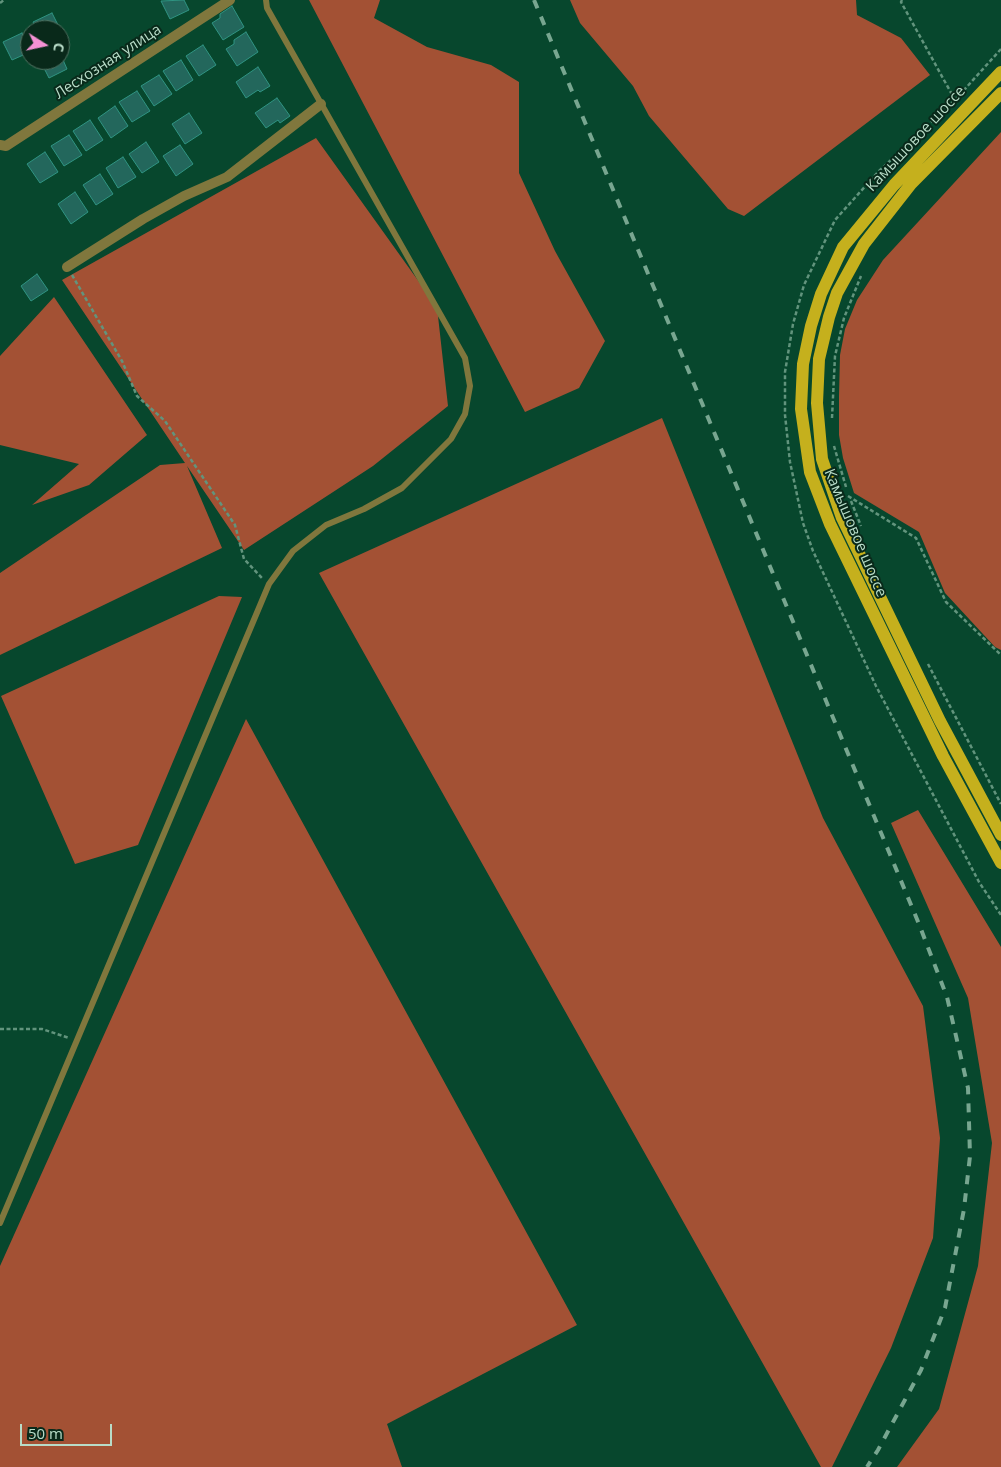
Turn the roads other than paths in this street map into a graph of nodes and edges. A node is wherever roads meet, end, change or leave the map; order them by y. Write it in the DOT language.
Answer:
graph roads {
  1 [pos="230,0"];
  2 [pos="266,0"];
  3 [pos="1001,72"];
  4 [pos="1001,93"];
  5 [pos="321,104"];
  6 [pos="0,145"];
  7 [pos="68,267"];
  8 [pos="1001,835"];
  9 [pos="1001,863"];
  10 [pos="0,1223"];
  1 -- 6 [label="street, Лесхозная улица"];
  2 -- 5 [label="lane"];
  3 -- 9 [label="main road, Камышовое шоссе"];
  4 -- 8 [label="main road, Камышовое шоссе"];
  5 -- 7 [label="street"];
  5 -- 10 [label="lane"];
}
